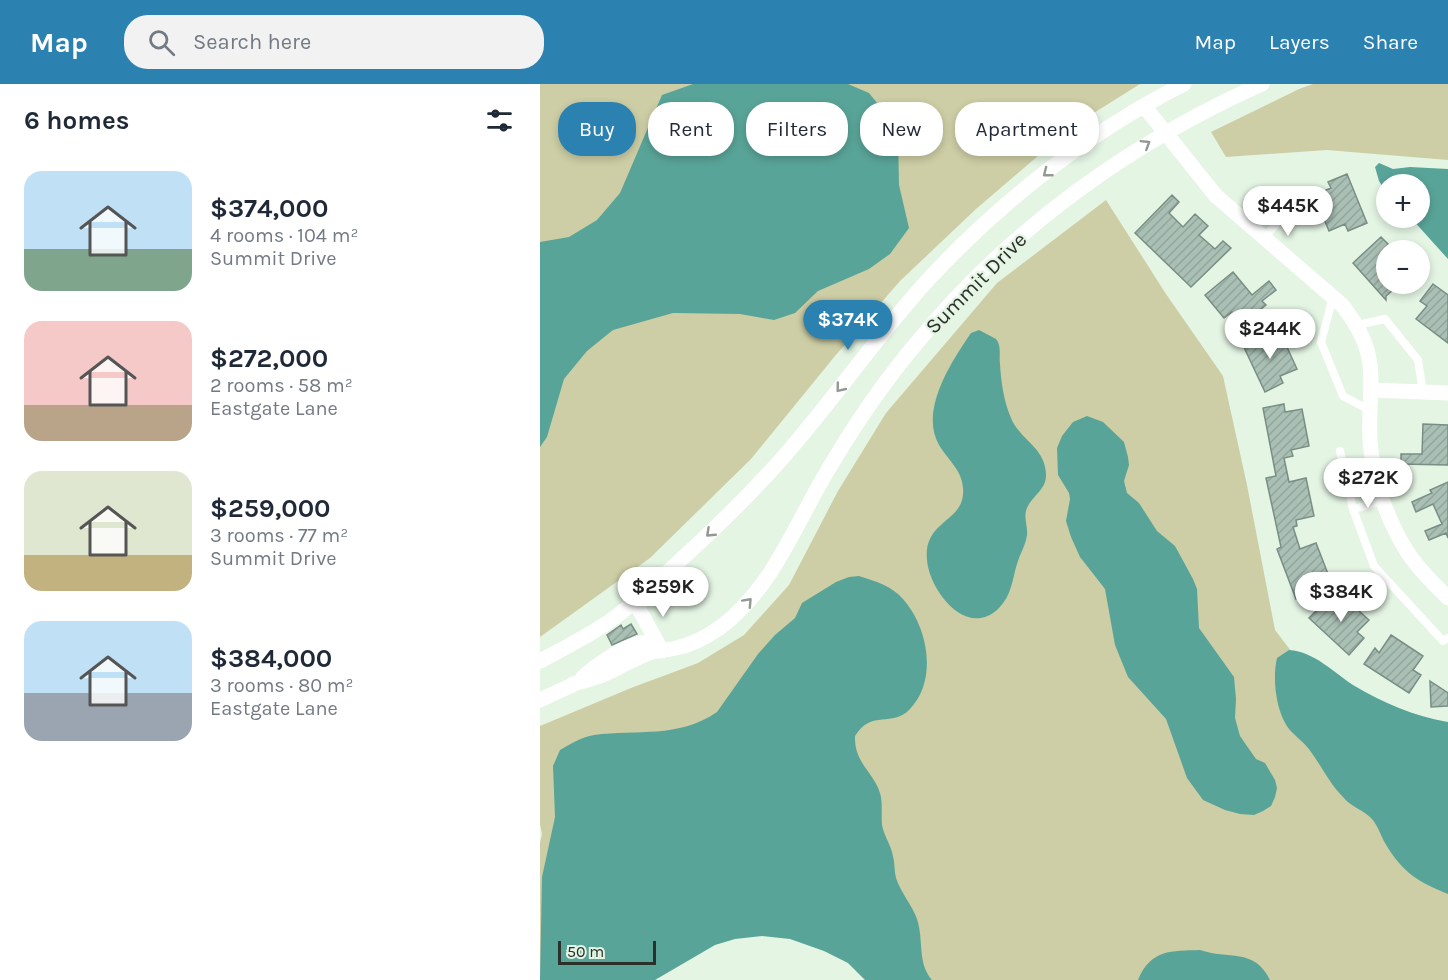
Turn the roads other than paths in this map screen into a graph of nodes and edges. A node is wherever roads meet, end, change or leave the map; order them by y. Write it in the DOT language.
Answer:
graph roads {
  1 [pos="1184,84"];
  2 [pos="1262,84"];
  3 [pos="1144,106"];
  4 [pos="1166,132"];
  5 [pos="1292,206"];
  6 [pos="1264,238"];
  7 [pos="1333,297"];
  8 [pos="1357,326"];
  9 [pos="1372,390"];
  10 [pos="1423,392"];
  11 [pos="1448,393"];
  12 [pos="1371,410"];
  13 [pos="1340,451"];
  14 [pos="1383,501"];
  15 [pos="1353,509"];
  16 [pos="1448,598"];
  17 [pos="635,602"];
  18 [pos="1448,638"];
  19 [pos="662,651"];
  20 [pos="540,661"];
  21 [pos="540,700"];
  1 -- 3 [label="street, Summit Drive"];
  2 -- 4 [label="street, Summit Drive"];
  3 -- 4 [label="street"];
  3 -- 17 [label="street, Summit Drive, one-way"];
  4 -- 6 [label="street"];
  19 -- 4 [label="street, Summit Drive, one-way"];
  5 -- 6 [label="lane"];
  6 -- 7 [label="street"];
  7 -- 8 [label="street"];
  7 -- 12 [label="lane"];
  8 -- 9 [label="street"];
  8 -- 10 [label="lane"];
  9 -- 10 [label="street"];
  9 -- 12 [label="street"];
  10 -- 11 [label="street"];
  12 -- 14 [label="street"];
  13 -- 15 [label="lane"];
  14 -- 15 [label="lane"];
  14 -- 16 [label="street"];
  15 -- 18 [label="lane"];
  17 -- 19 [label="street"];
  17 -- 20 [label="street, Summit Drive"];
  19 -- 21 [label="street, Summit Drive"];
}
